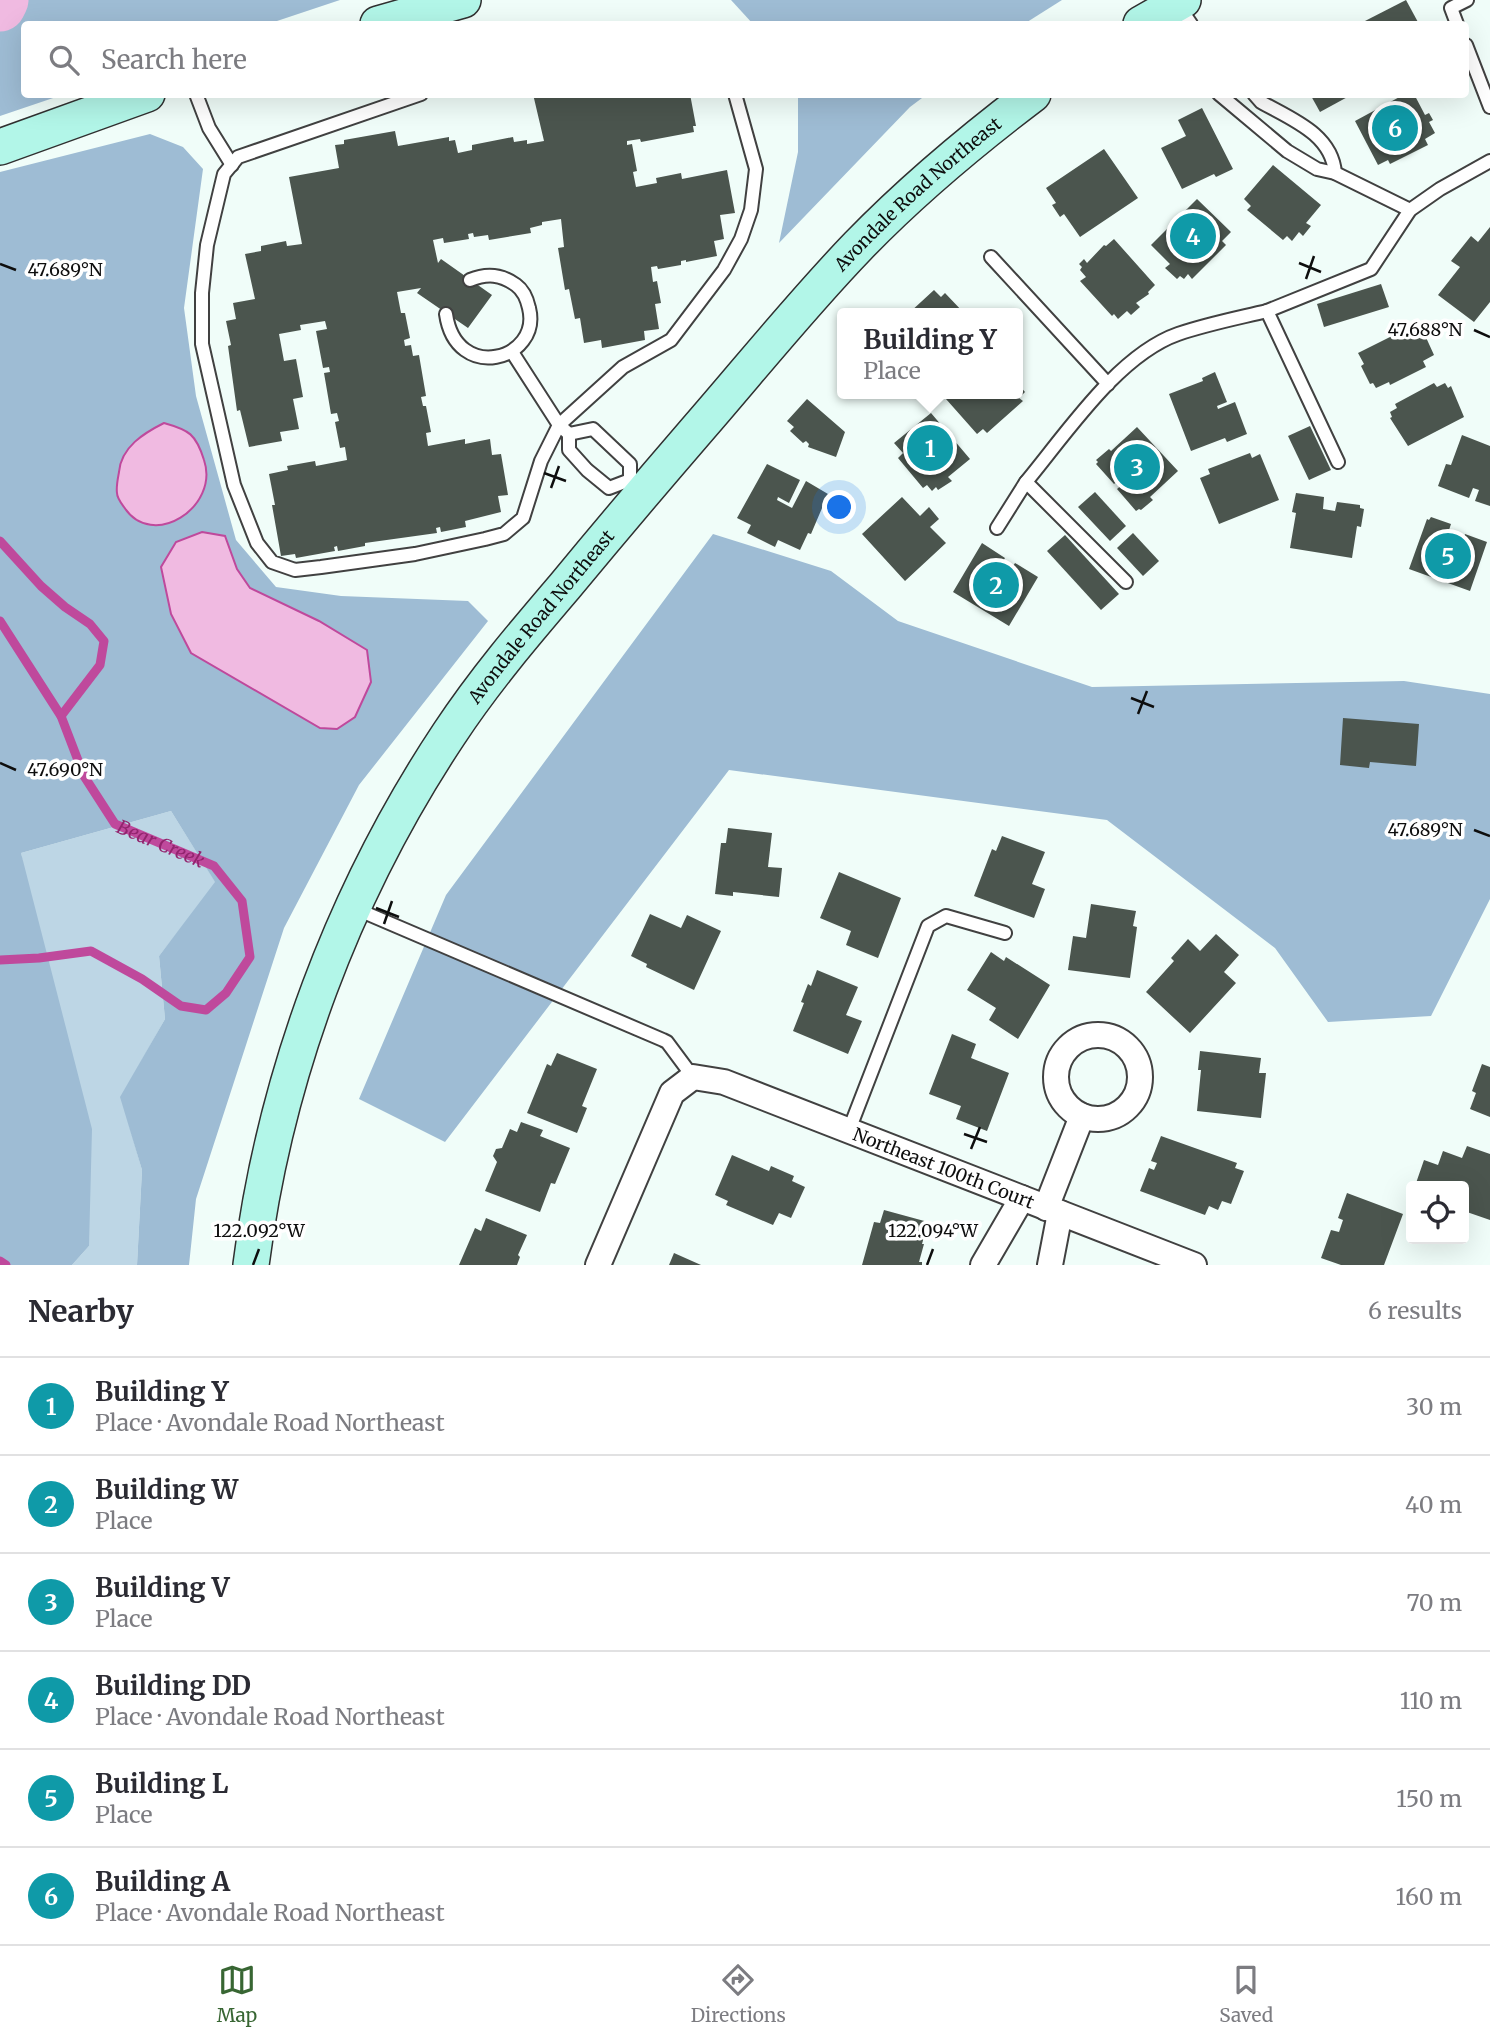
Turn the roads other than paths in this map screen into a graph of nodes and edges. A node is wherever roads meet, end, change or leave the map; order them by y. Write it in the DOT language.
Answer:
graph roads {
  1 [pos="463,0"];
  2 [pos="1467,0"];
  3 [pos="416,6"];
  4 [pos="1186,6"];
  5 [pos="384,21"];
  6 [pos="1148,21"];
  7 [pos="1456,21"];
  8 [pos="1469,55"];
  9 [pos="136,98"];
  10 [pos="198,98"];
  11 [pos="409,98"];
  12 [pos="736,98"];
  13 [pos="1028,98"];
  14 [pos="1223,98"];
  15 [pos="1258,98"];
  16 [pos="1490,107"];
  17 [pos="1242,116"];
  18 [pos="0,147"];
  19 [pos="1490,161"];
  20 [pos="232,165"];
  21 [pos="1335,173"];
  22 [pos="1410,210"];
  23 [pos="991,257"];
  24 [pos="470,280"];
  25 [pos="1267,311"];
  26 [pos="446,314"];
  27 [pos="512,352"];
  28 [pos="1108,383"];
  29 [pos="564,429"];
  30 [pos="1338,462"];
  31 [pos="1026,482"];
  32 [pos="637,486"];
  33 [pos="998,528"];
  34 [pos="1126,582"];
  35 [pos="354,908"];
  36 [pos="1005,933"];
  37 [pos="693,1077"];
  38 [pos="1082,1116"];
  39 [pos="849,1130"];
  40 [pos="1022,1198"];
  41 [pos="1053,1210"];
  42 [pos="251,1265"];
  43 [pos="598,1265"];
  44 [pos="983,1265"];
  45 [pos="1050,1265"];
  46 [pos="1194,1265"];
  1 -- 3 [label="main road"];
  2 -- 7 [label="lane"];
  3 -- 5 [label="main road"];
  4 -- 6 [label="main road"];
  8 -- 16 [label="lane"];
  9 -- 18 [label="main road"];
  10 -- 20 [label="lane"];
  11 -- 20 [label="lane"];
  12 -- 29 [label="lane"];
  13 -- 32 [label="main road, Avondale Road Northeast"];
  14 -- 17 [label="lane"];
  15 -- 17 [label="lane"];
  15 -- 21 [label="lane"];
  17 -- 21 [label="lane"];
  19 -- 22 [label="lane"];
  20 -- 29 [label="lane"];
  21 -- 22 [label="lane"];
  22 -- 25 [label="lane"];
  23 -- 28 [label="lane"];
  24 -- 27 [label="lane"];
  25 -- 28 [label="lane"];
  25 -- 30 [label="lane"];
  26 -- 27 [label="lane"];
  27 -- 29 [label="lane"];
  28 -- 31 [label="lane"];
  29 -- 32 [label="lane"];
  29 -- 32 [label="lane"];
  31 -- 33 [label="lane"];
  31 -- 34 [label="lane"];
  32 -- 35 [label="main road, Avondale Road Northeast"];
  35 -- 37 [label="lane"];
  35 -- 42 [label="main road, Avondale Road Northeast"];
  36 -- 39 [label="lane"];
  37 -- 39 [label="street, Northeast 100th Court"];
  37 -- 43 [label="street"];
  38 -- 41 [label="street"];
  39 -- 40 [label="street, Northeast 100th Court"];
  40 -- 41 [label="street, Northeast 100th Court"];
  40 -- 44 [label="street"];
  41 -- 45 [label="street"];
  41 -- 46 [label="street, Northeast 100th Court"];
}
